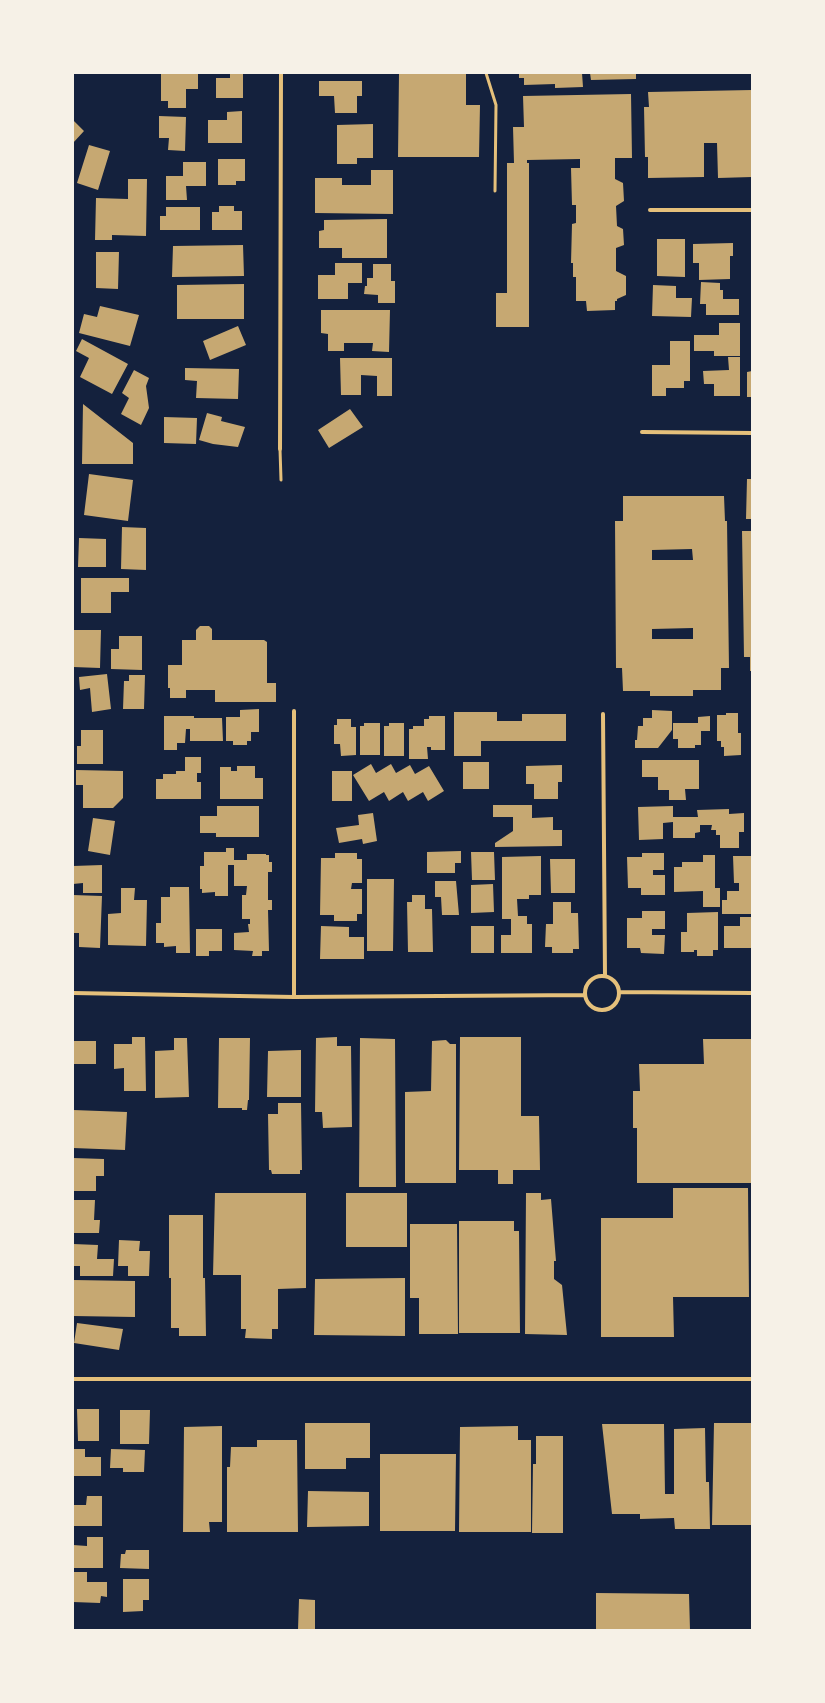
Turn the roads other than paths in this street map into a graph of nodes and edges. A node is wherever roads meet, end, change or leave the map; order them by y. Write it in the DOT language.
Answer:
graph roads {
  1 [pos="282,73"];
  2 [pos="486,73"];
  3 [pos="495,191"];
  4 [pos="650,210"];
  5 [pos="752,210"];
  6 [pos="642,432"];
  7 [pos="752,433"];
  8 [pos="280,449"];
  9 [pos="281,480"];
  10 [pos="294,711"];
  11 [pos="604,714"];
  12 [pos="605,976"];
  13 [pos="619,992"];
  14 [pos="73,993"];
  15 [pos="752,993"];
  16 [pos="585,995"];
  17 [pos="294,997"];
  18 [pos="73,1379"];
  19 [pos="752,1379"];
  1 -- 8 [label="street"];
  2 -- 3 [label="lane"];
  4 -- 5 [label="street"];
  6 -- 7 [label="street"];
  8 -- 9 [label="lane"];
  10 -- 17 [label="street"];
  11 -- 12 [label="street"];
  12 -- 13 [label="street"];
  12 -- 16 [label="street"];
  13 -- 15 [label="street"];
  13 -- 16 [label="street"];
  14 -- 17 [label="street"];
  16 -- 17 [label="street"];
  18 -- 19 [label="street"];
}
